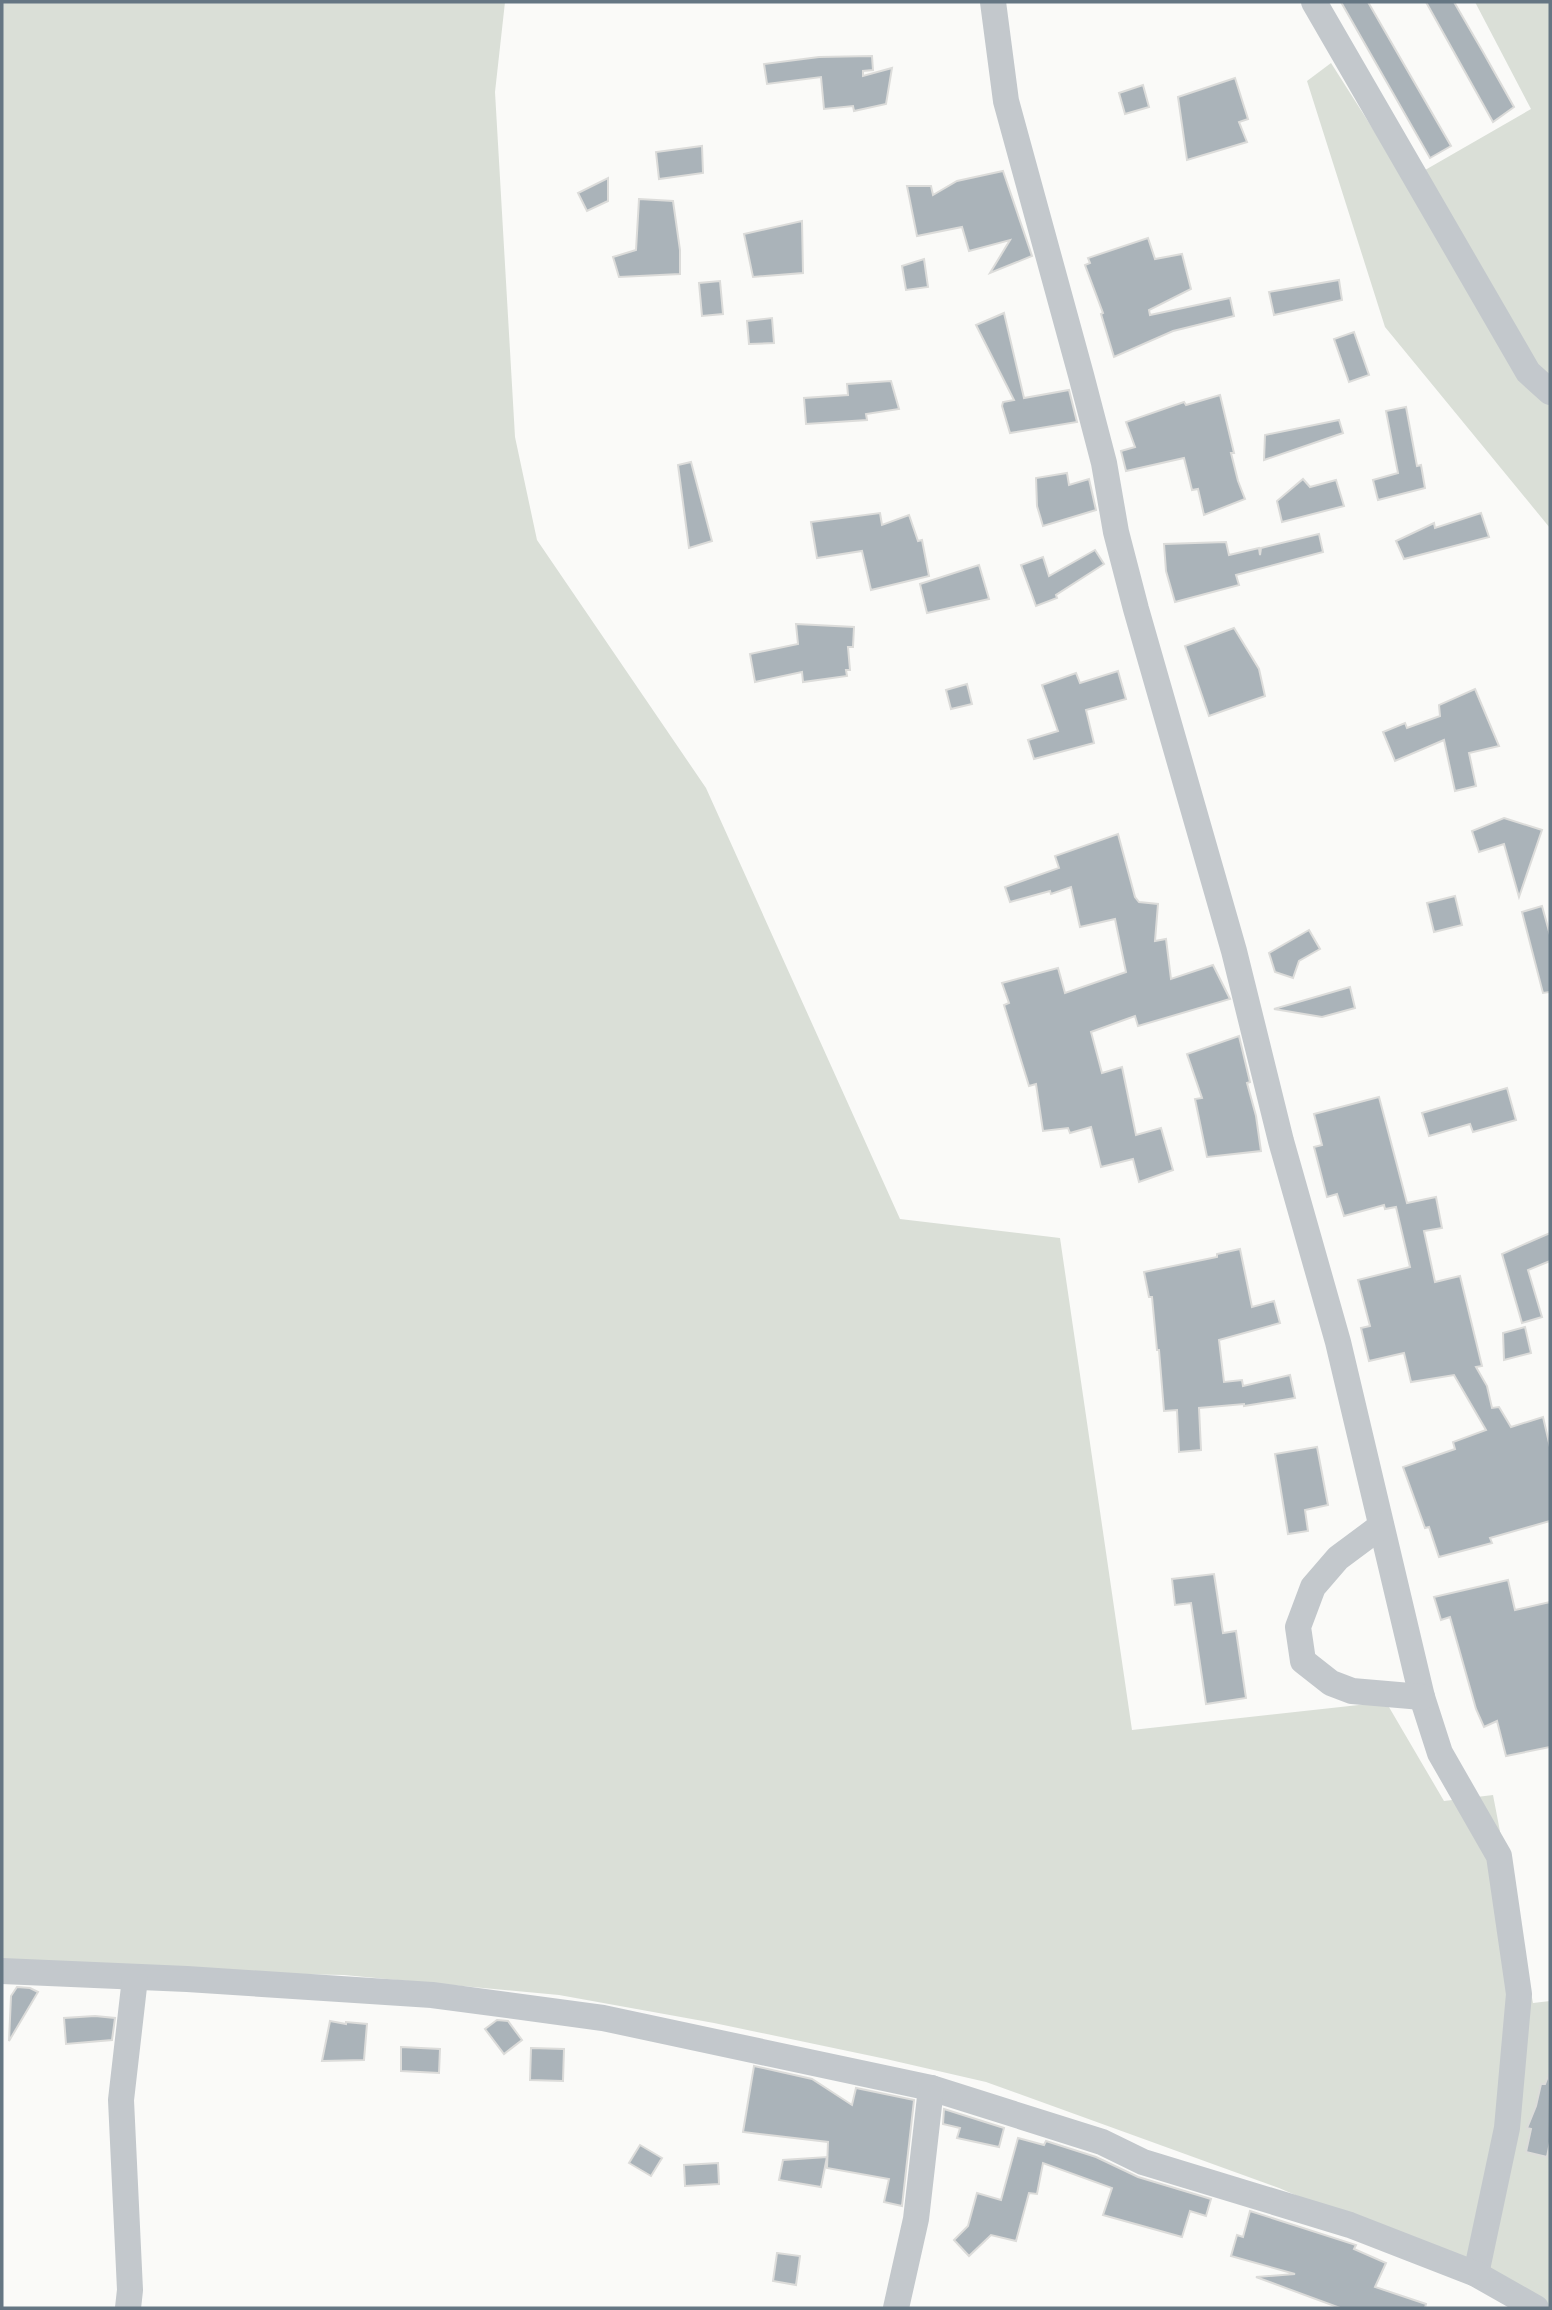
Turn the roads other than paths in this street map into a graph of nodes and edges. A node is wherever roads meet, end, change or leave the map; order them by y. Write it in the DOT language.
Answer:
graph roads {
  1 [pos="993,2"];
  2 [pos="1314,2"];
  3 [pos="1550,392"];
  4 [pos="1381,1526"];
  5 [pos="1422,1697"];
  6 [pos="2,1971"];
  7 [pos="135,1978"];
  8 [pos="931,2088"];
  9 [pos="1476,2274"];
  10 [pos="128,2308"];
  11 [pos="897,2308"];
  12 [pos="1536,2308"];
  1 -- 4 [label="street"];
  2 -- 3 [label="street"];
  4 -- 5 [label="street"];
  4 -- 5 [label="street"];
  5 -- 9 [label="street"];
  6 -- 7 [label="street"];
  7 -- 8 [label="street"];
  7 -- 10 [label="street"];
  8 -- 9 [label="street"];
  8 -- 11 [label="street"];
  9 -- 12 [label="street"];
}
